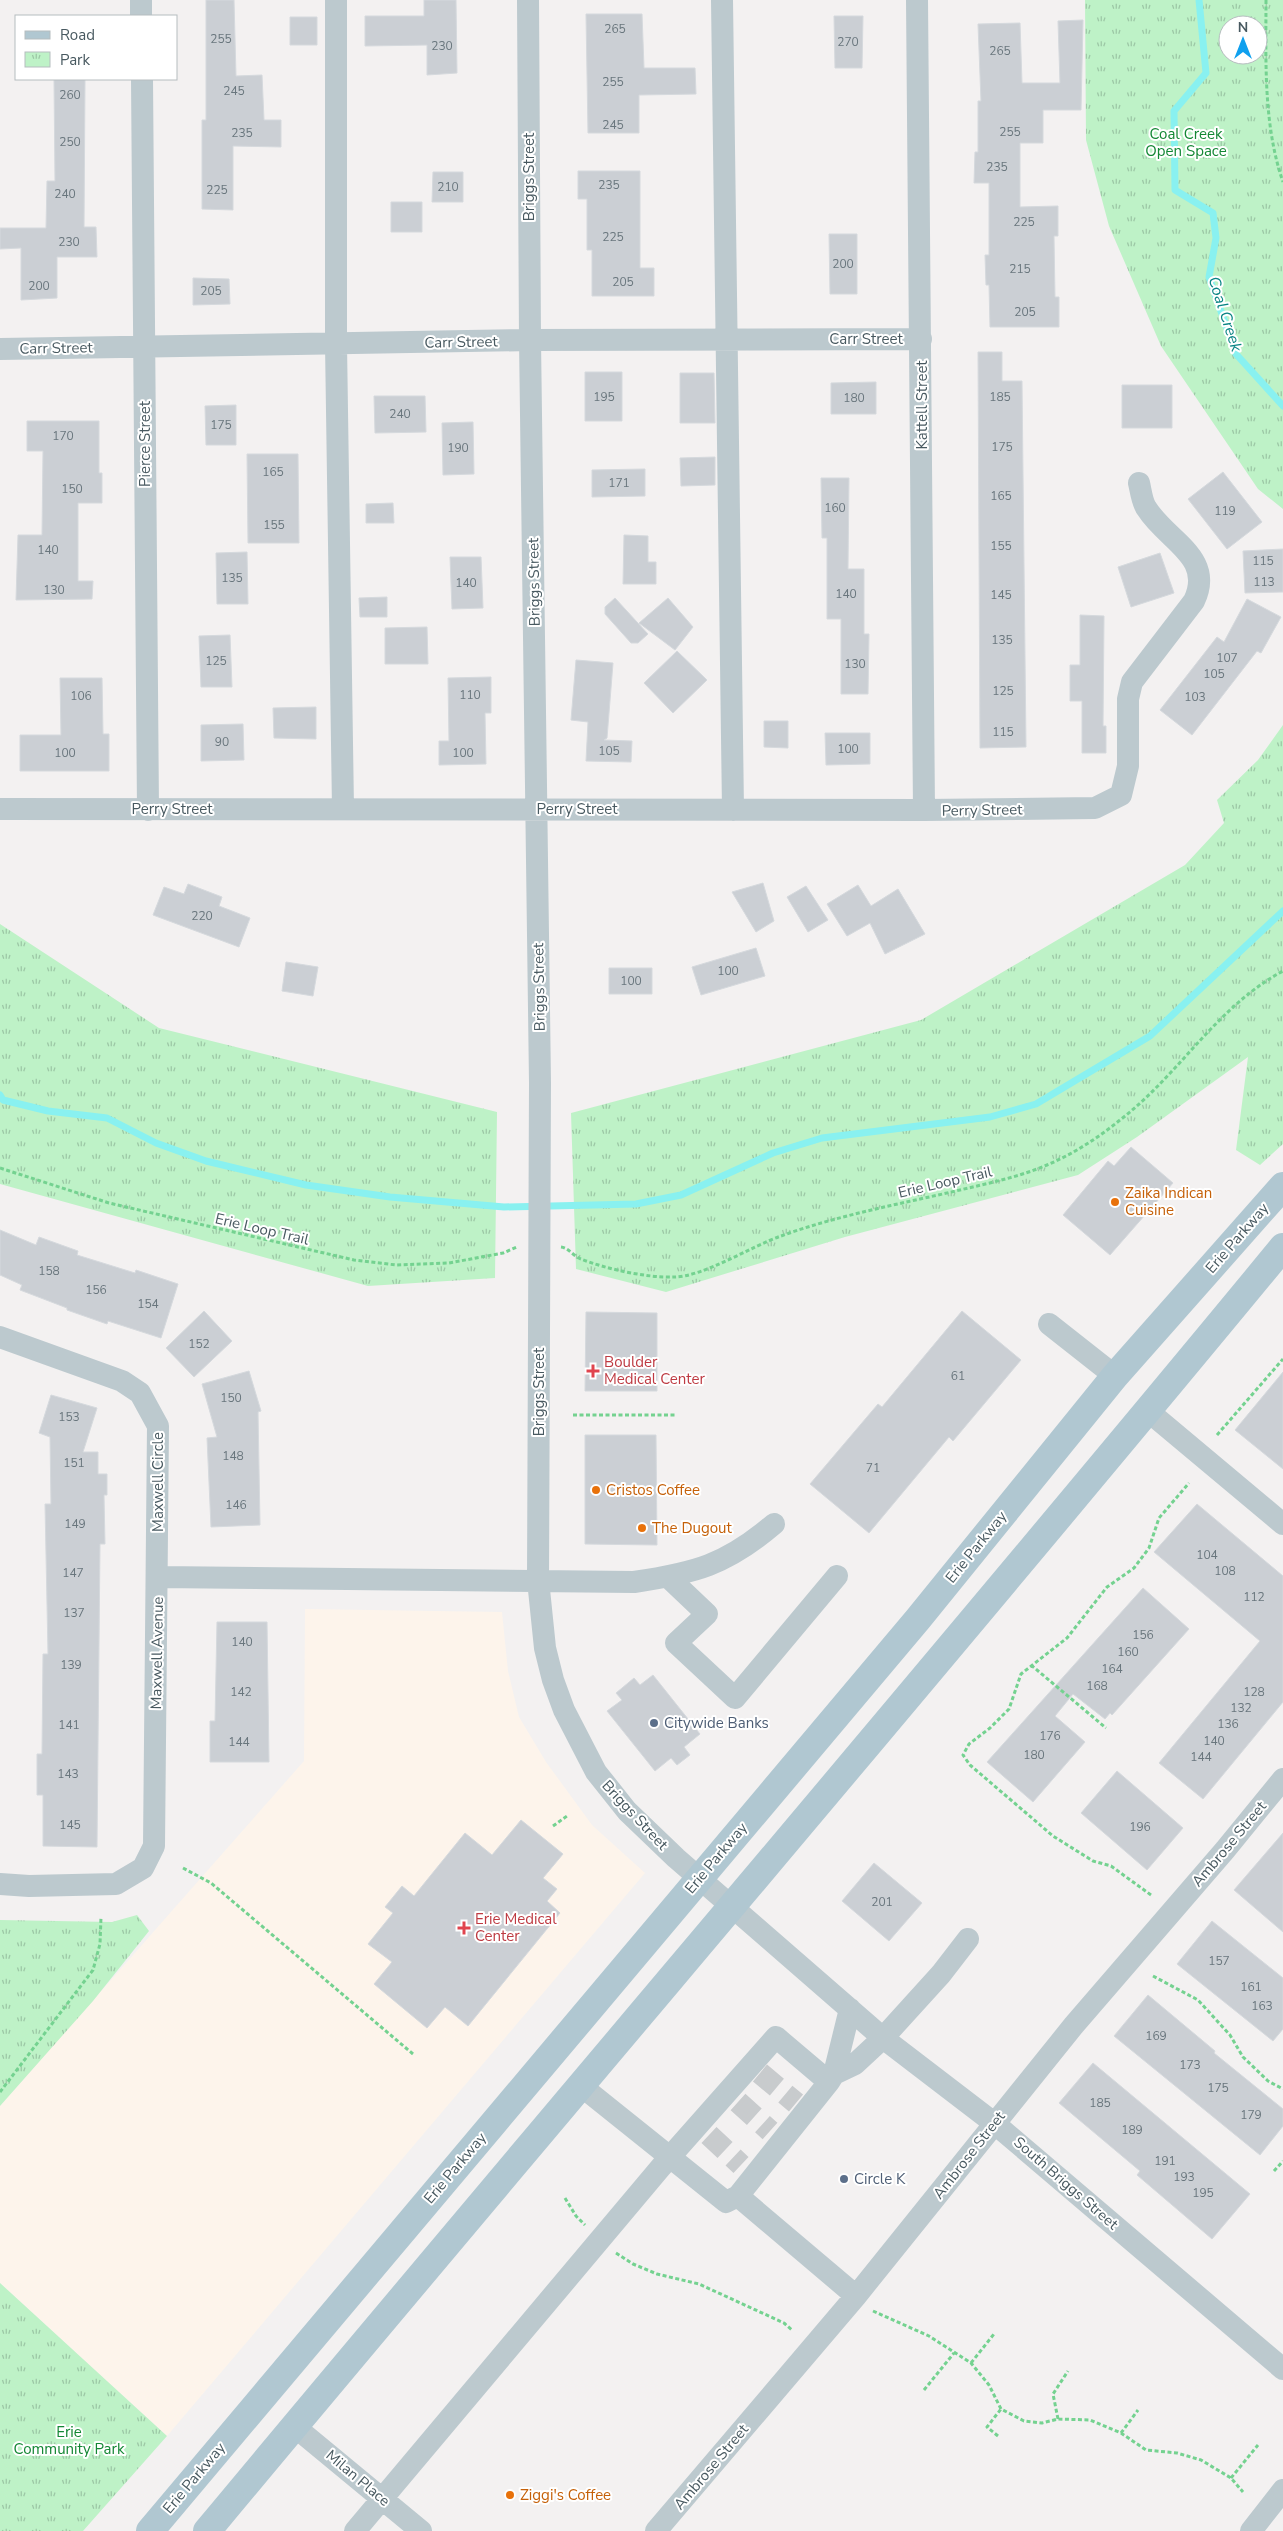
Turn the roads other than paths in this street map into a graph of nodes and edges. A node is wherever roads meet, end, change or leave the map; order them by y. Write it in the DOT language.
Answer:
graph roads {
  1 [pos="141,0"];
  2 [pos="336,0"];
  3 [pos="528,0"];
  4 [pos="722,0"];
  5 [pos="917,0"];
  6 [pos="142,15"];
  7 [pos="142,80"];
  8 [pos="725,339"];
  9 [pos="921,339"];
  10 [pos="530,340"];
  11 [pos="336,344"];
  12 [pos="144,347"];
  13 [pos="0,348"];
  14 [pos="1139,483"];
  15 [pos="0,809"];
  16 [pos="343,809"];
  17 [pos="536,809"];
  18 [pos="148,810"];
  19 [pos="733,810"];
  20 [pos="924,810"];
  21 [pos="1283,1186"];
  22 [pos="1283,1247"];
  23 [pos="1049,1324"];
  24 [pos="0,1337"];
  25 [pos="1115,1376"];
  26 [pos="1148,1411"];
  27 [pos="774,1524"];
  28 [pos="1283,1524"];
  29 [pos="837,1576"];
  30 [pos="158,1577"];
  31 [pos="668,1577"];
  32 [pos="538,1580"];
  33 [pos="1283,1779"];
  34 [pos="699,1878"];
  35 [pos="0,1884"];
  36 [pos="731,1905"];
  37 [pos="968,1939"];
  38 [pos="850,2009"];
  39 [pos="883,2038"];
  40 [pos="831,2078"];
  41 [pos="580,2085"];
  42 [pos="994,2122"];
  43 [pos="670,2157"];
  44 [pos="738,2196"];
  45 [pos="856,2296"];
  46 [pos="1283,2369"];
  47 [pos="294,2426"];
  48 [pos="1283,2490"];
  49 [pos="381,2498"];
  50 [pos="150,2531"];
  51 [pos="207,2531"];
  52 [pos="355,2531"];
  53 [pos="421,2531"];
  54 [pos="656,2531"];
  55 [pos="1251,2531"];
  1 -- 6 [label="street"];
  2 -- 11 [label="street"];
  3 -- 10 [label="street, Briggs Street"];
  4 -- 8 [label="street"];
  5 -- 9 [label="street, Kattell Street"];
  7 -- 12 [label="street, Pierce Street"];
  8 -- 9 [label="street, Carr Street"];
  8 -- 10 [label="street, Carr Street"];
  8 -- 19 [label="street"];
  9 -- 20 [label="street, Kattell Street"];
  10 -- 11 [label="street, Carr Street"];
  10 -- 17 [label="street, Briggs Street"];
  11 -- 12 [label="street, Carr Street"];
  11 -- 16 [label="street"];
  12 -- 13 [label="street, Carr Street"];
  12 -- 18 [label="street, Pierce Street"];
  14 -- 20 [label="street, Perry Street"];
  15 -- 18 [label="street, Perry Street"];
  16 -- 17 [label="street, Perry Street"];
  16 -- 18 [label="street, Perry Street"];
  17 -- 19 [label="street, Perry Street"];
  17 -- 32 [label="street, Briggs Street"];
  19 -- 20 [label="street, Perry Street"];
  21 -- 25 [label="main road, Erie Parkway"];
  22 -- 26 [label="main road"];
  23 -- 25 [label="street"];
  24 -- 30 [label="street, Maxwell Circle"];
  25 -- 34 [label="main road, Erie Parkway"];
  26 -- 28 [label="street"];
  26 -- 36 [label="main road"];
  27 -- 31 [label="street, Maxwell Avenue"];
  29 -- 31 [label="street"];
  30 -- 32 [label="street, Maxwell Avenue"];
  30 -- 35 [label="street, Maxwell Avenue"];
  31 -- 32 [label="street, Maxwell Avenue"];
  32 -- 34 [label="street, Briggs Street"];
  33 -- 42 [label="street, Ambrose Street"];
  34 -- 36 [label="street, Briggs Street"];
  34 -- 50 [label="main road, Erie Parkway"];
  36 -- 38 [label="street, South Briggs Street"];
  36 -- 41 [label="main road"];
  37 -- 39 [label="street"];
  38 -- 39 [label="street, South Briggs Street"];
  38 -- 40 [label="street"];
  39 -- 40 [label="street"];
  39 -- 42 [label="street, South Briggs Street"];
  40 -- 43 [label="street"];
  40 -- 44 [label="street"];
  41 -- 43 [label="street"];
  41 -- 47 [label="main road"];
  42 -- 45 [label="street, Ambrose Street"];
  42 -- 46 [label="street, South Briggs Street"];
  43 -- 44 [label="street"];
  43 -- 49 [label="street"];
  44 -- 45 [label="street"];
  45 -- 54 [label="street, Ambrose Street"];
  47 -- 49 [label="street, Milan Place"];
  47 -- 51 [label="main road"];
  48 -- 55 [label="street"];
  49 -- 52 [label="street"];
  49 -- 53 [label="street, Milan Place"];
}
